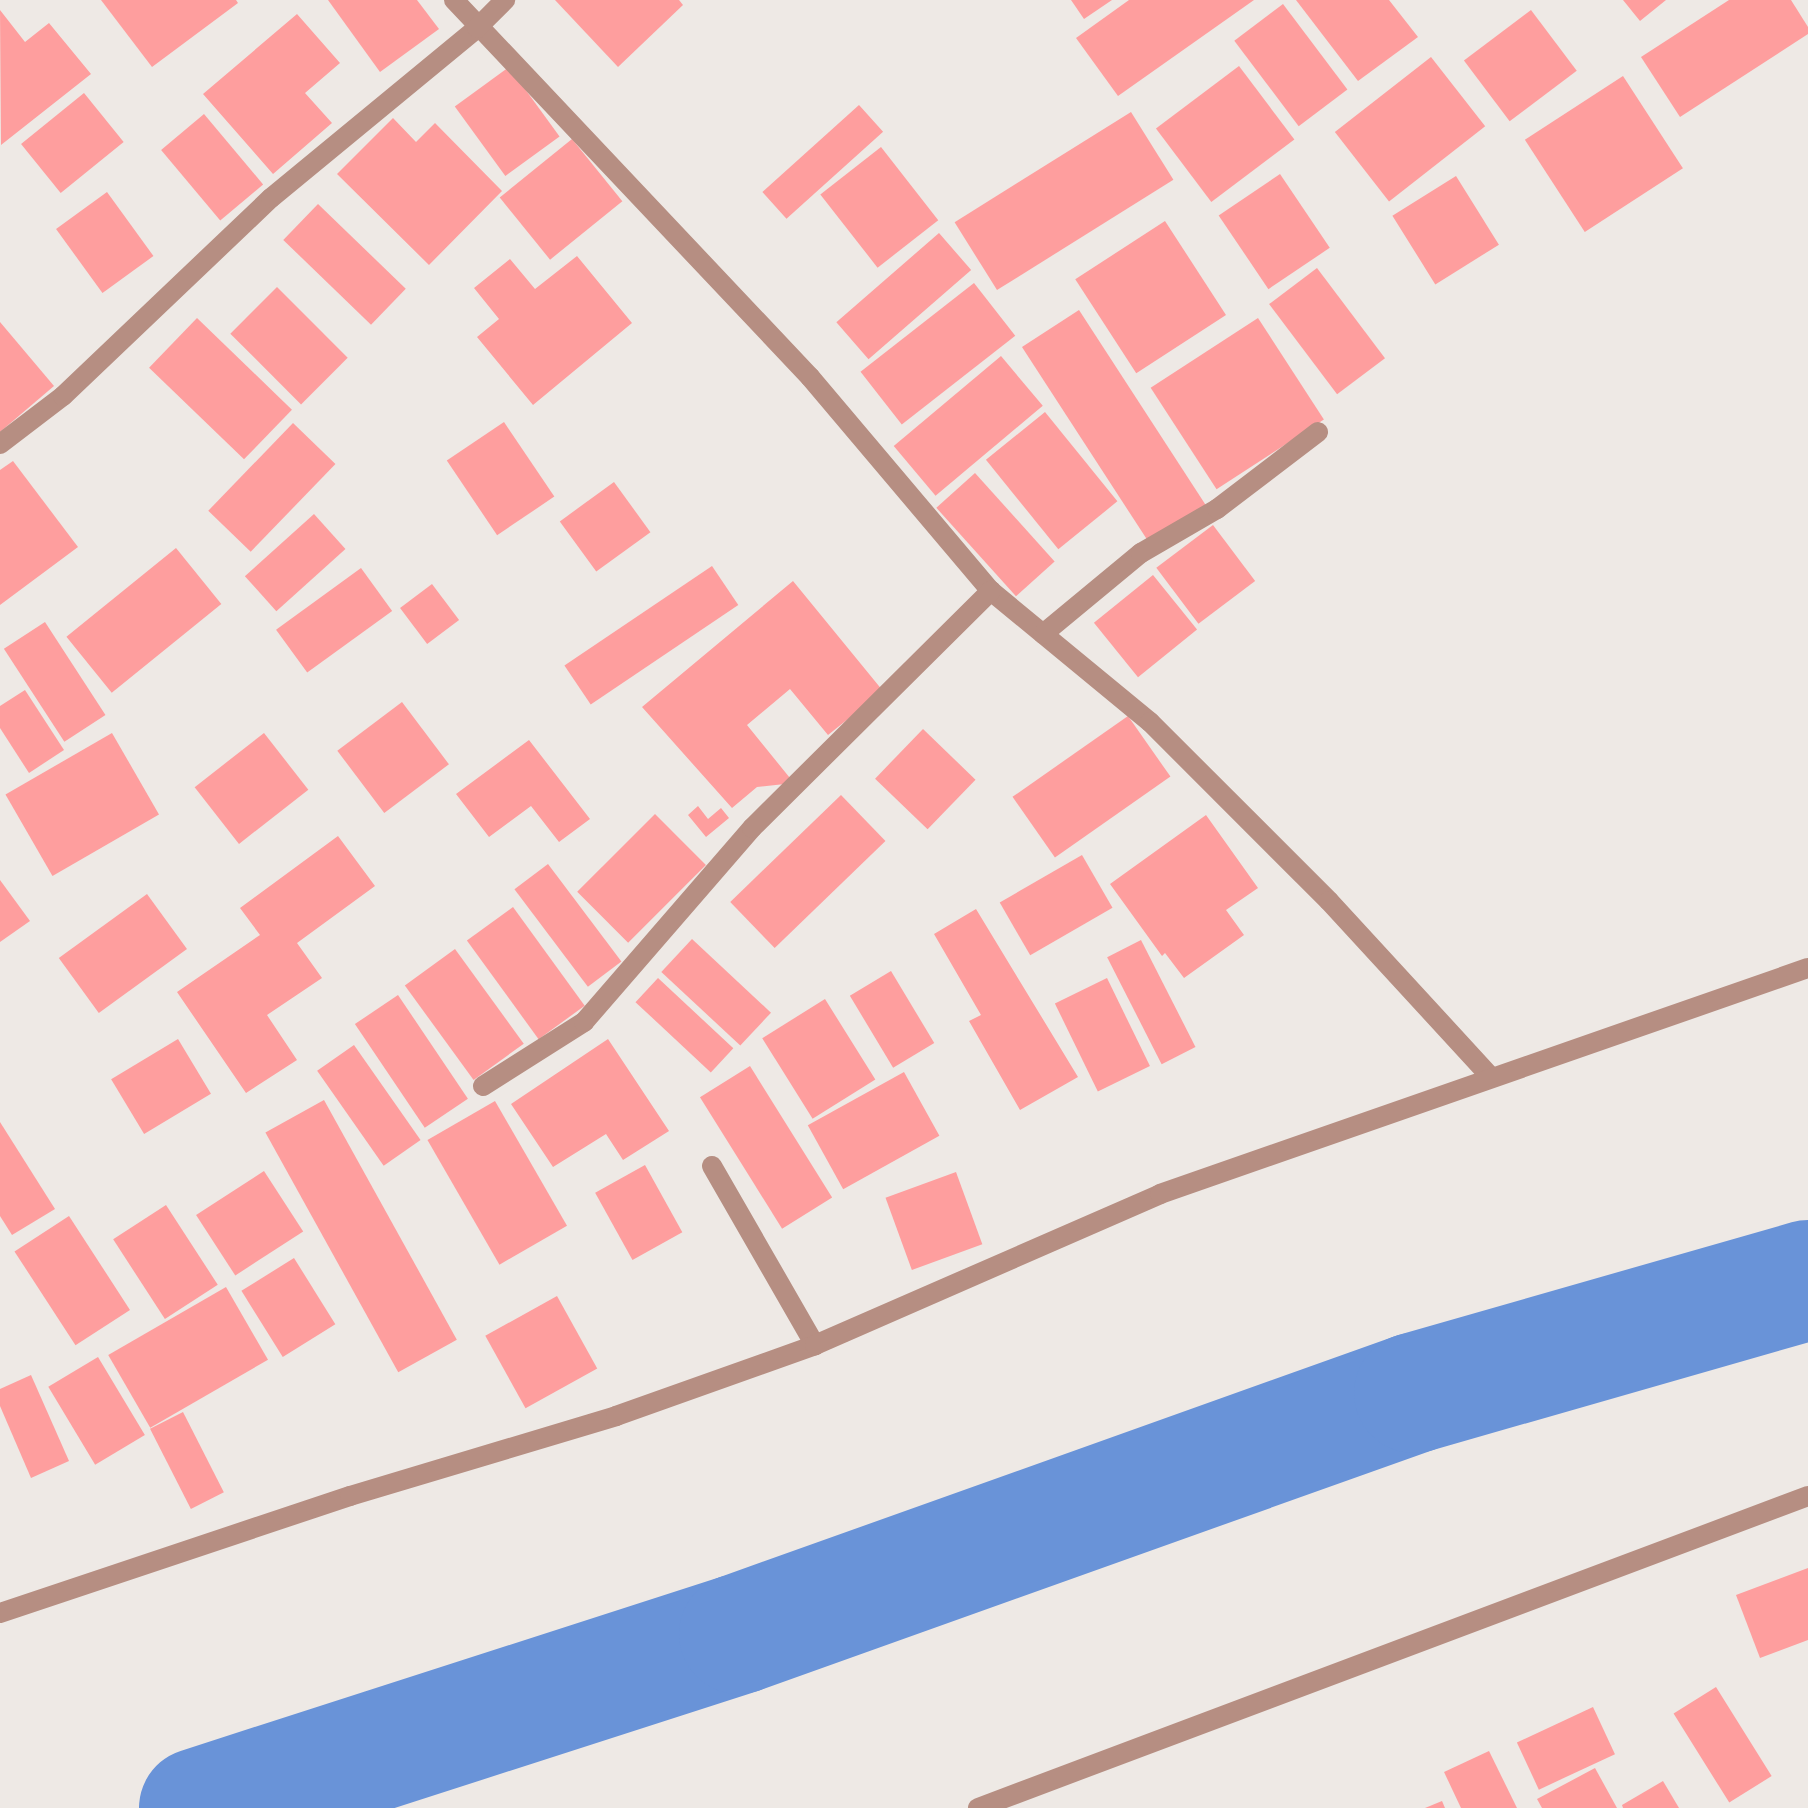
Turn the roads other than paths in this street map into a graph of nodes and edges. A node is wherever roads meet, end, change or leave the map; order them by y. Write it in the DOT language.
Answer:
graph roads {
  1 [pos="454,0"];
  2 [pos="505,0"];
  3 [pos="477,28"];
  4 [pos="1318,432"];
  5 [pos="0,444"];
  6 [pos="991,591"];
  7 [pos="1043,634"];
  8 [pos="1808,968"];
  9 [pos="1491,1077"];
  10 [pos="483,1086"];
  11 [pos="712,1166"];
  12 [pos="815,1345"];
  13 [pos="1808,1496"];
  14 [pos="0,1613"];
  15 [pos="978,1808"];
  1 -- 3 [label="street"];
  2 -- 3 [label="street"];
  3 -- 5 [label="street"];
  3 -- 6 [label="street"];
  4 -- 7 [label="street"];
  6 -- 7 [label="street"];
  6 -- 10 [label="street"];
  7 -- 9 [label="street"];
  8 -- 9 [label="street"];
  9 -- 12 [label="street"];
  11 -- 12 [label="street"];
  12 -- 14 [label="street"];
  13 -- 15 [label="street"];
}
